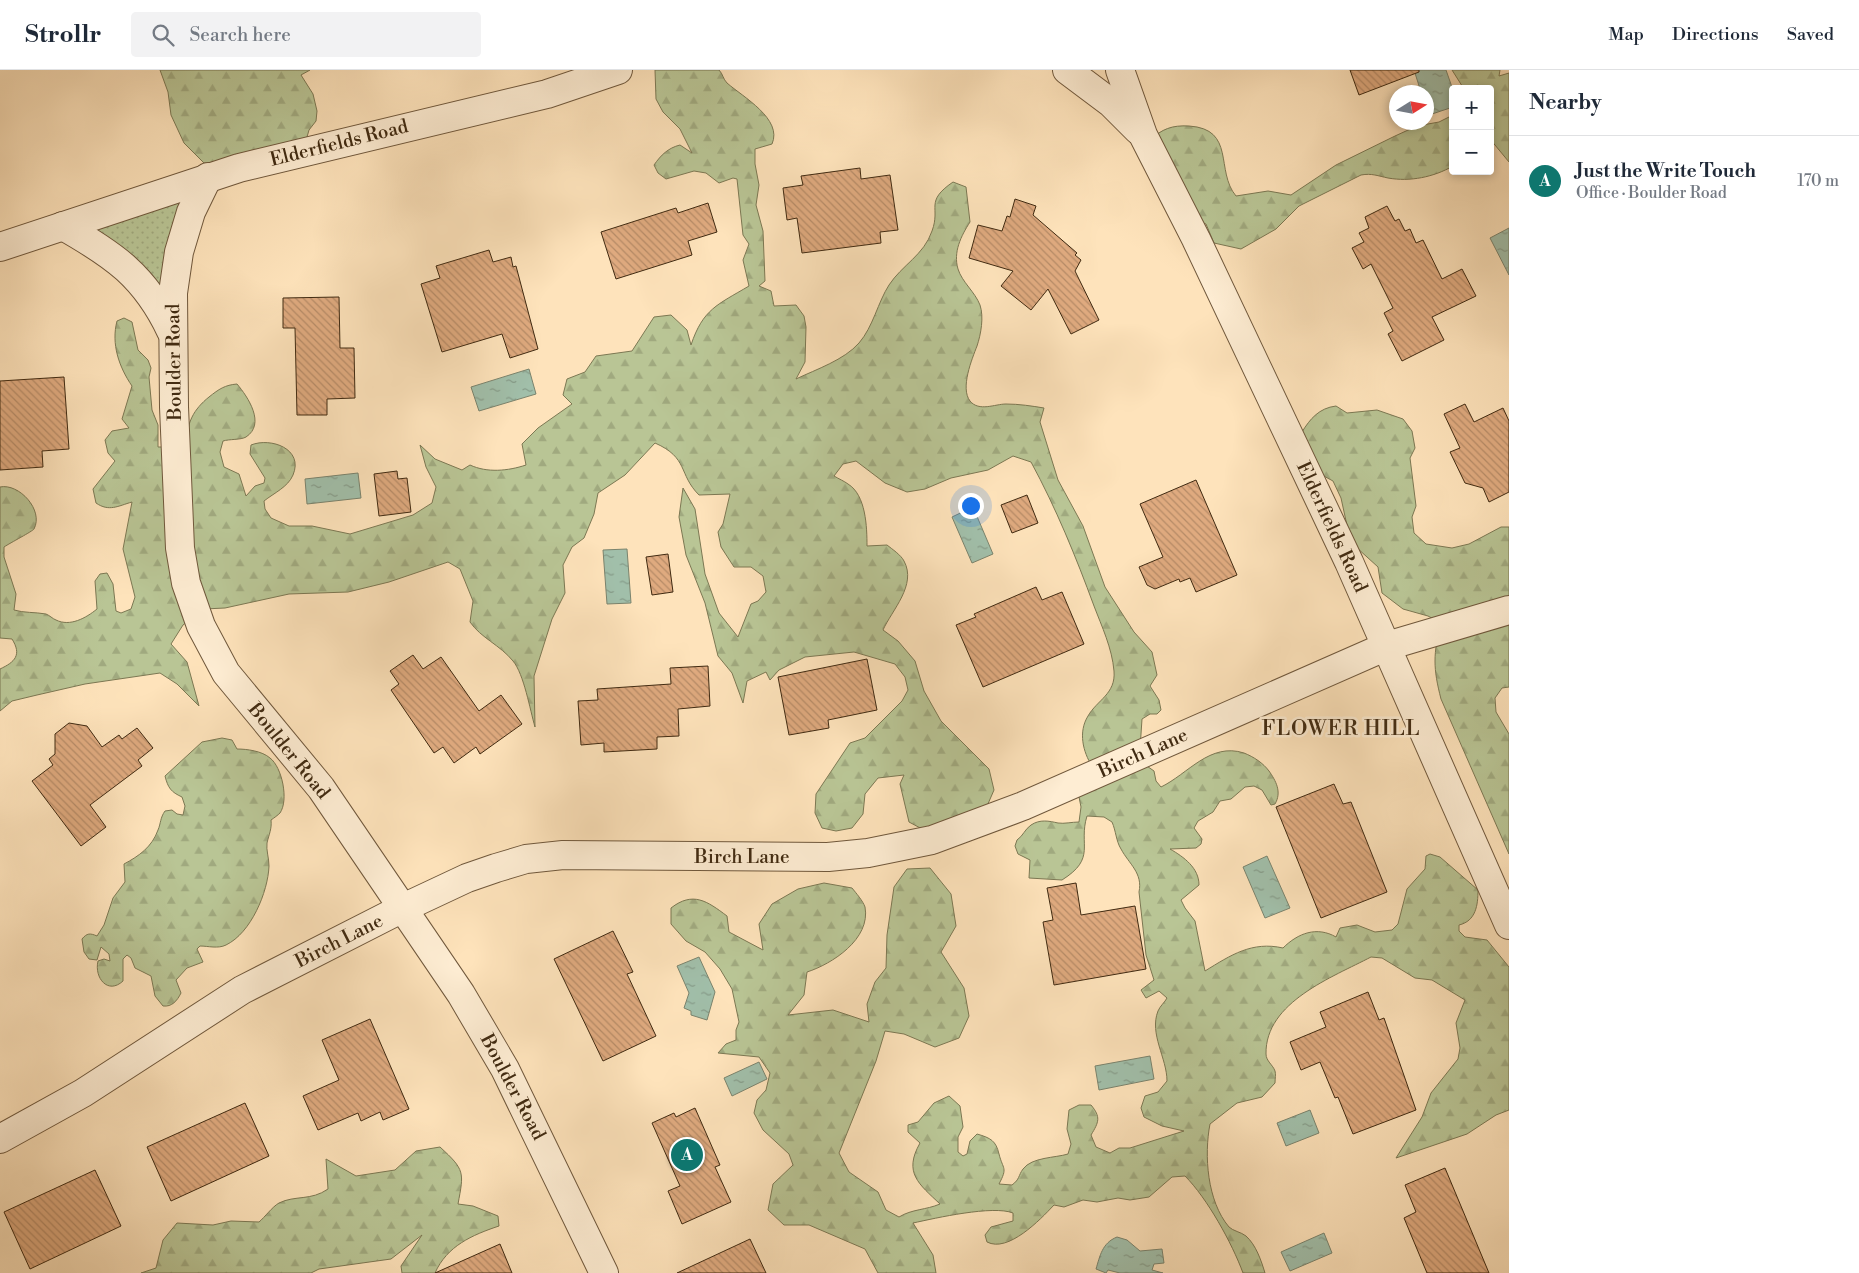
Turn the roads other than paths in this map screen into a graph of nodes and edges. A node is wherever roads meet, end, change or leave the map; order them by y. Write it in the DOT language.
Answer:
graph roads {
  1 [pos="618,70"];
  2 [pos="1067,70"];
  3 [pos="1120,70"];
  4 [pos="1143,135"];
  5 [pos="208,177"];
  6 [pos="63,226"];
  7 [pos="0,247"];
  8 [pos="172,334"];
  9 [pos="1509,610"];
  10 [pos="1387,646"];
  11 [pos="403,908"];
  12 [pos="1509,925"];
  13 [pos="0,1139"];
  14 [pos="604,1273"];
  1 -- 5 [label="street, Elderfields Road"];
  2 -- 4 [label="street, Elderfields Road"];
  3 -- 4 [label="street, Elderfields Road"];
  4 -- 10 [label="street, Elderfields Road"];
  5 -- 6 [label="street, Elderfields Road"];
  5 -- 8 [label="street, Boulder Road"];
  6 -- 7 [label="street, Elderfields Road"];
  6 -- 8 [label="street"];
  8 -- 11 [label="street, Boulder Road"];
  9 -- 10 [label="street, Birch Lane"];
  10 -- 11 [label="street, Birch Lane"];
  10 -- 12 [label="street, Elderfields Road"];
  11 -- 13 [label="street, Birch Lane"];
  11 -- 14 [label="street, Boulder Road"];
}
